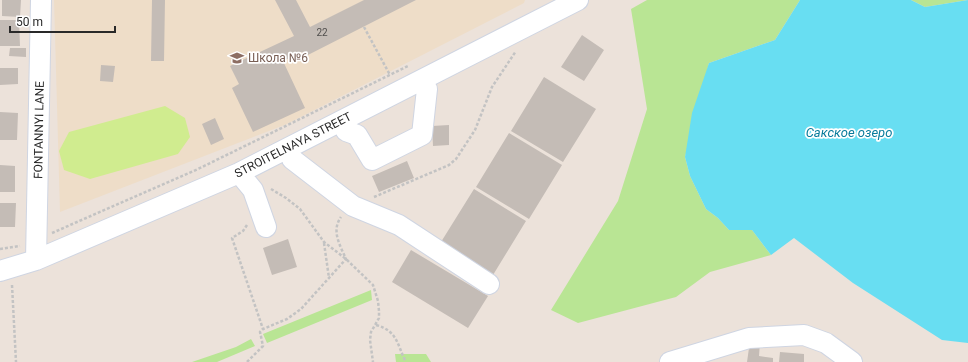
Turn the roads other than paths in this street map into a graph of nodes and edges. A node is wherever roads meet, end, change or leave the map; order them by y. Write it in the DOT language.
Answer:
graph roads {
  1 [pos="41,0"];
  2 [pos="540,0"];
  3 [pos="578,0"];
  4 [pos="535,21"];
  5 [pos="486,46"];
  6 [pos="427,89"];
  7 [pos="346,131"];
  8 [pos="292,159"];
  9 [pos="247,168"];
  10 [pos="256,226"];
  11 [pos="32,248"];
  12 [pos="5,270"];
  13 [pos="489,284"];
  14 [pos="670,362"];
  15 [pos="852,362"];
  1 -- 11 [label="street, FONTANNYI LANE"];
  2 -- 4 [label="street"];
  3 -- 4 [label="street, STROITELNAYA STREET"];
  4 -- 5 [label="street, STROITELNAYA STREET"];
  5 -- 6 [label="street"];
  5 -- 9 [label="street, STROITELNAYA STREET"];
  6 -- 7 [label="street"];
  6 -- 7 [label="street"];
  7 -- 8 [label="street"];
  8 -- 9 [label="street"];
  8 -- 13 [label="street"];
  9 -- 10 [label="street"];
  9 -- 11 [label="street, STROITELNAYA STREET"];
  11 -- 12 [label="street, STROITELNAYA STREET"];
  14 -- 15 [label="street"];
}
